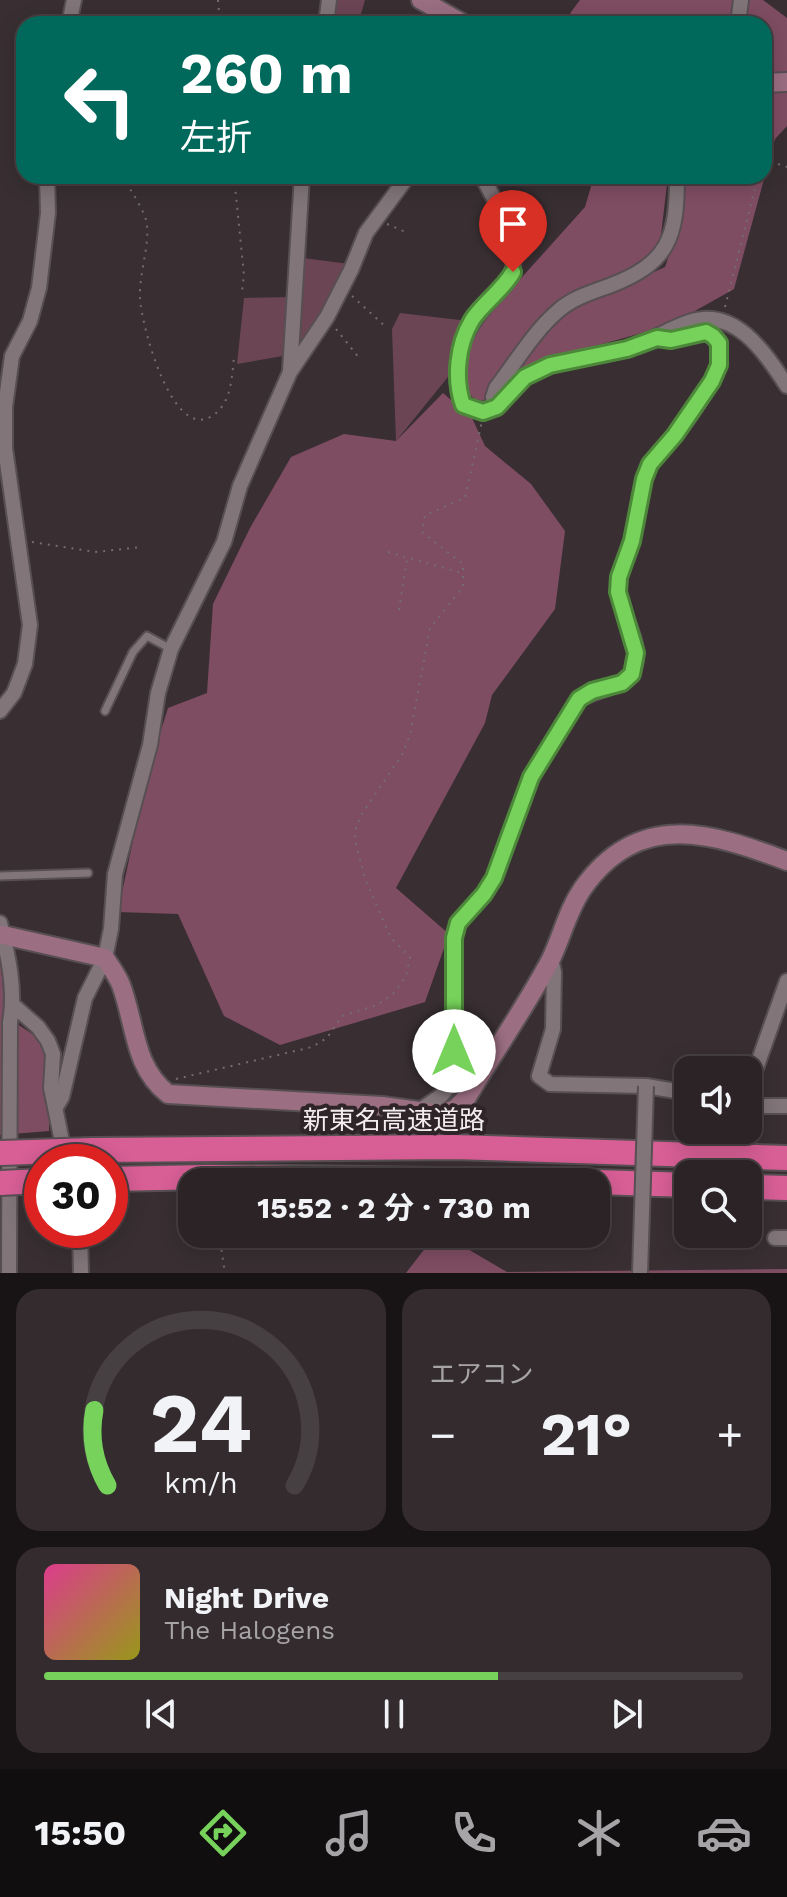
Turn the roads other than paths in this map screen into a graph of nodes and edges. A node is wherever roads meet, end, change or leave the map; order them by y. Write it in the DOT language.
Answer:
graph roads {
  1 [pos="421,0"];
  2 [pos="453,16"];
  3 [pos="47,184"];
  4 [pos="302,184"];
  5 [pos="402,184"];
  6 [pos="486,184"];
  7 [pos="677,184"];
  8 [pos="657,338"];
  9 [pos="290,372"];
  10 [pos="787,386"];
  11 [pos="490,409"];
  12 [pos="171,649"];
  13 [pos="0,711"];
  14 [pos="105,711"];
  15 [pos="787,861"];
  16 [pos="88,873"];
  17 [pos="0,876"];
  18 [pos="2,929"];
  19 [pos="105,958"];
  20 [pos="551,959"];
  21 [pos="787,981"];
  22 [pos="13,1005"];
  23 [pos="760,1056"];
  24 [pos="646,1086"];
  25 [pos="674,1091"];
  26 [pos="762,1106"];
  27 [pos="787,1106"];
  28 [pos="56,1107"];
  29 [pos="419,1111"];
  30 [pos="63,1144"];
  31 [pos="0,1153"];
  32 [pos="787,1158"];
  33 [pos="178,1178"];
  34 [pos="128,1179"];
  35 [pos="24,1182"];
  36 [pos="610,1182"];
  37 [pos="0,1183"];
  38 [pos="674,1185"];
  39 [pos="762,1187"];
  40 [pos="787,1188"];
  41 [pos="80,1248"];
  42 [pos="9,1273"];
  43 [pos="81,1273"];
  44 [pos="640,1273"];
  1 -- 2 [label="street"];
  3 -- 13 [label="street"];
  4 -- 9 [label="street"];
  5 -- 9 [label="street"];
  6 -- 11 [label="street"];
  7 -- 11 [label="street"];
  8 -- 10 [label="street"];
  8 -- 11 [label="street"];
  8 -- 29 [label="street"];
  9 -- 12 [label="street"];
  12 -- 14 [label="lane"];
  12 -- 19 [label="street"];
  15 -- 20 [label="street"];
  16 -- 17 [label="lane"];
  18 -- 19 [label="street"];
  18 -- 22 [label="street"];
  19 -- 28 [label="street"];
  19 -- 29 [label="street"];
  20 -- 24 [label="street"];
  20 -- 29 [label="street"];
  21 -- 23 [label="street"];
  22 -- 28 [label="street"];
  22 -- 42 [label="street"];
  24 -- 25 [label="street"];
  24 -- 44 [label="street, bridge"];
  26 -- 27 [label="street"];
  28 -- 30 [label="street"];
  31 -- 32 [label="highway, 新東名高速道路, bridge"];
  33 -- 34 [label="highway"];
  35 -- 37 [label="highway, bridge"];
  36 -- 38 [label="highway"];
  39 -- 40 [label="highway"];
  41 -- 43 [label="street"];
}
